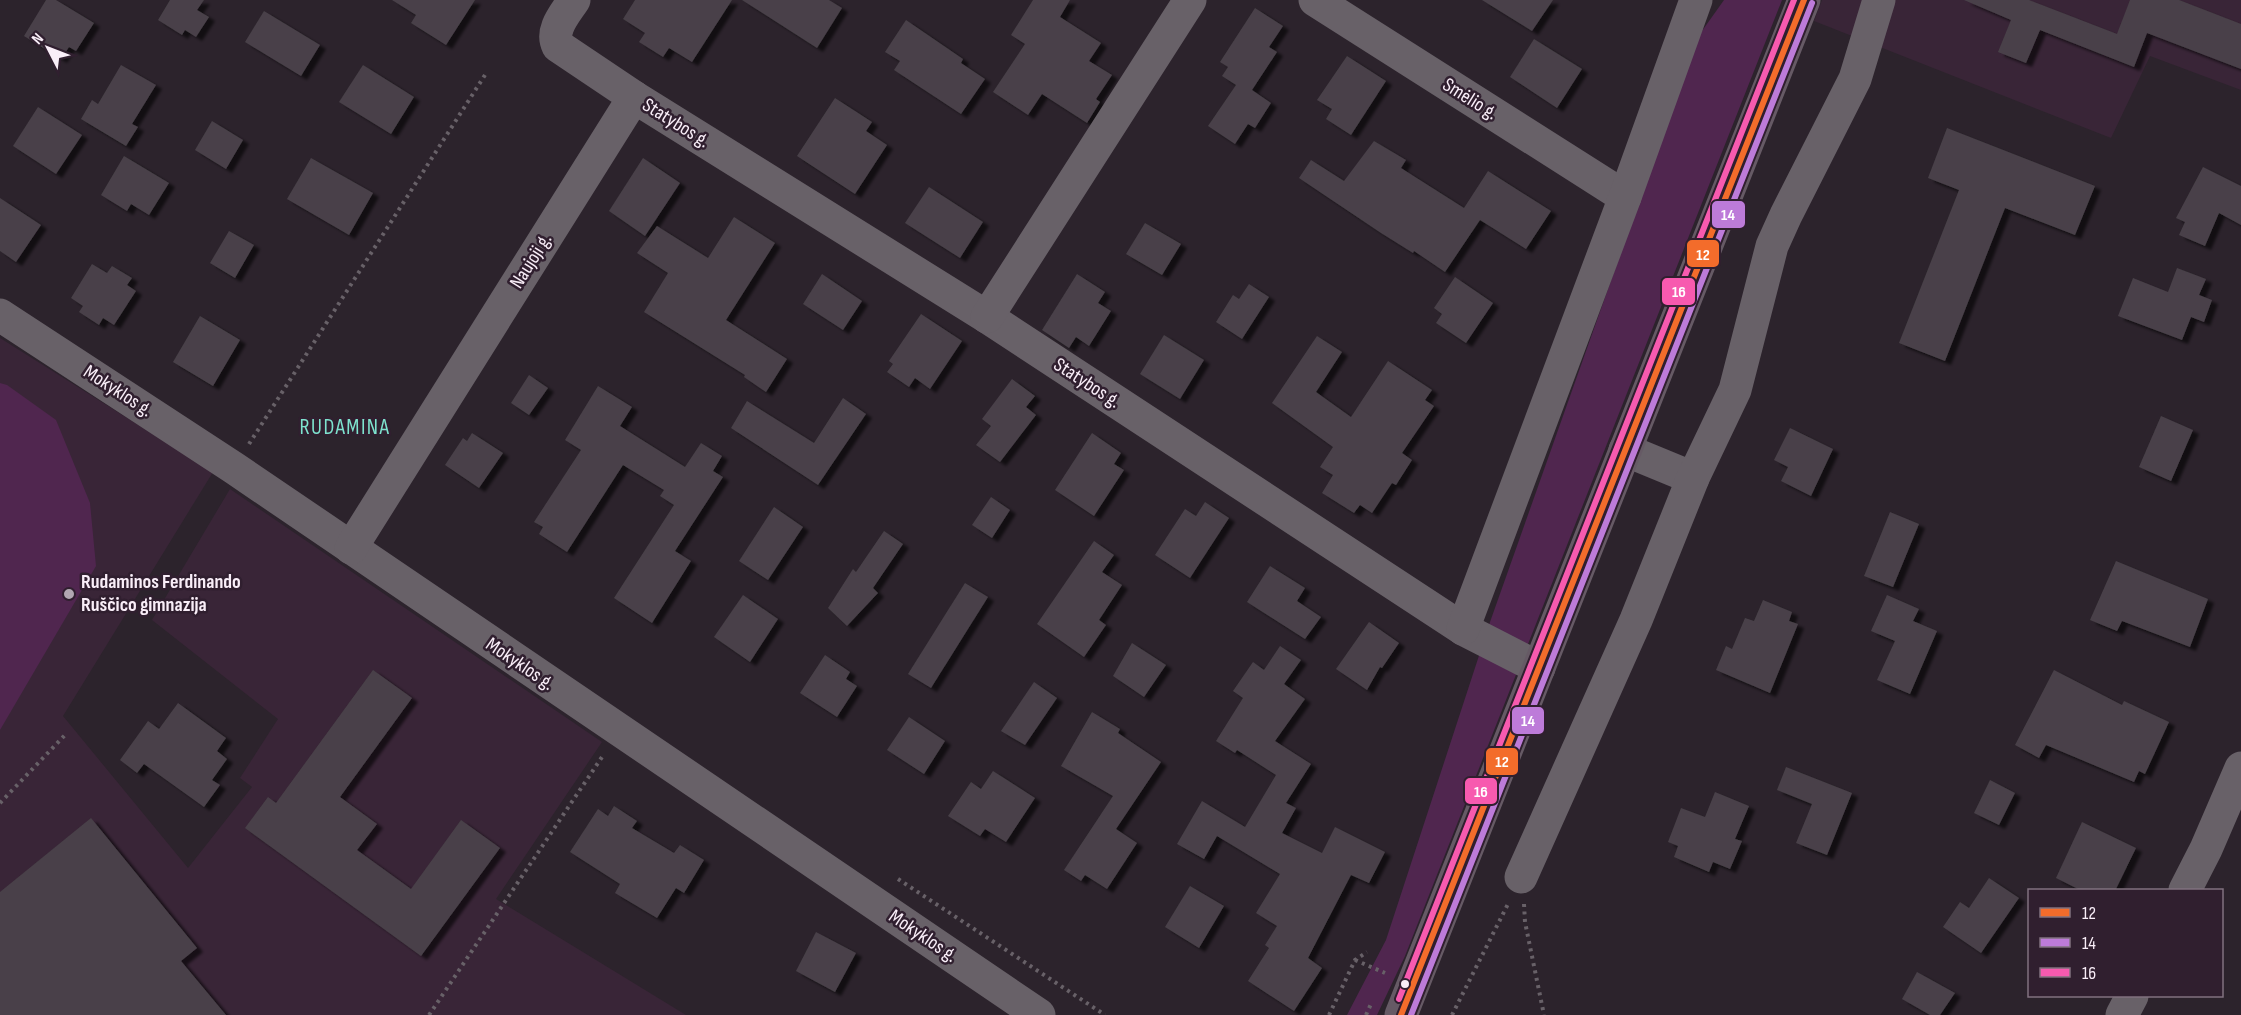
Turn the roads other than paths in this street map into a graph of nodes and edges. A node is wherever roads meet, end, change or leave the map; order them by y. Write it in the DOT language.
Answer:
graph roads {
  1 [pos="574,0"];
  2 [pos="1190,0"];
  3 [pos="1315,0"];
  4 [pos="1696,0"];
  5 [pos="1804,0"];
  6 [pos="1879,0"];
  7 [pos="634,97"];
  8 [pos="1626,197"];
  9 [pos="0,315"];
  10 [pos="987,317"];
  11 [pos="1625,450"];
  12 [pos="1693,478"];
  13 [pos="351,548"];
  14 [pos="1463,630"];
  15 [pos="1539,668"];
  16 [pos="2241,768"];
  17 [pos="1521,877"];
  18 [pos="2186,889"];
  19 [pos="2131,997"];
  20 [pos="1039,1015"];
  21 [pos="1401,1015"];
  22 [pos="2122,1015"];
  1 -- 7 [label="street"];
  2 -- 10 [label="street"];
  3 -- 8 [label="street, Smėlio g."];
  4 -- 8 [label="street"];
  5 -- 11 [label="main road"];
  6 -- 12 [label="street"];
  7 -- 10 [label="street, Statybos g."];
  7 -- 13 [label="street, Naujoji g."];
  8 -- 14 [label="street"];
  9 -- 13 [label="street, Mokyklos g."];
  10 -- 14 [label="street, Statybos g."];
  11 -- 12 [label="street"];
  11 -- 15 [label="main road"];
  12 -- 17 [label="street"];
  13 -- 20 [label="street, Mokyklos g."];
  14 -- 15 [label="street, Statybos g."];
  15 -- 21 [label="main road"];
  16 -- 18 [label="street"];
  19 -- 22 [label="street"];
}
